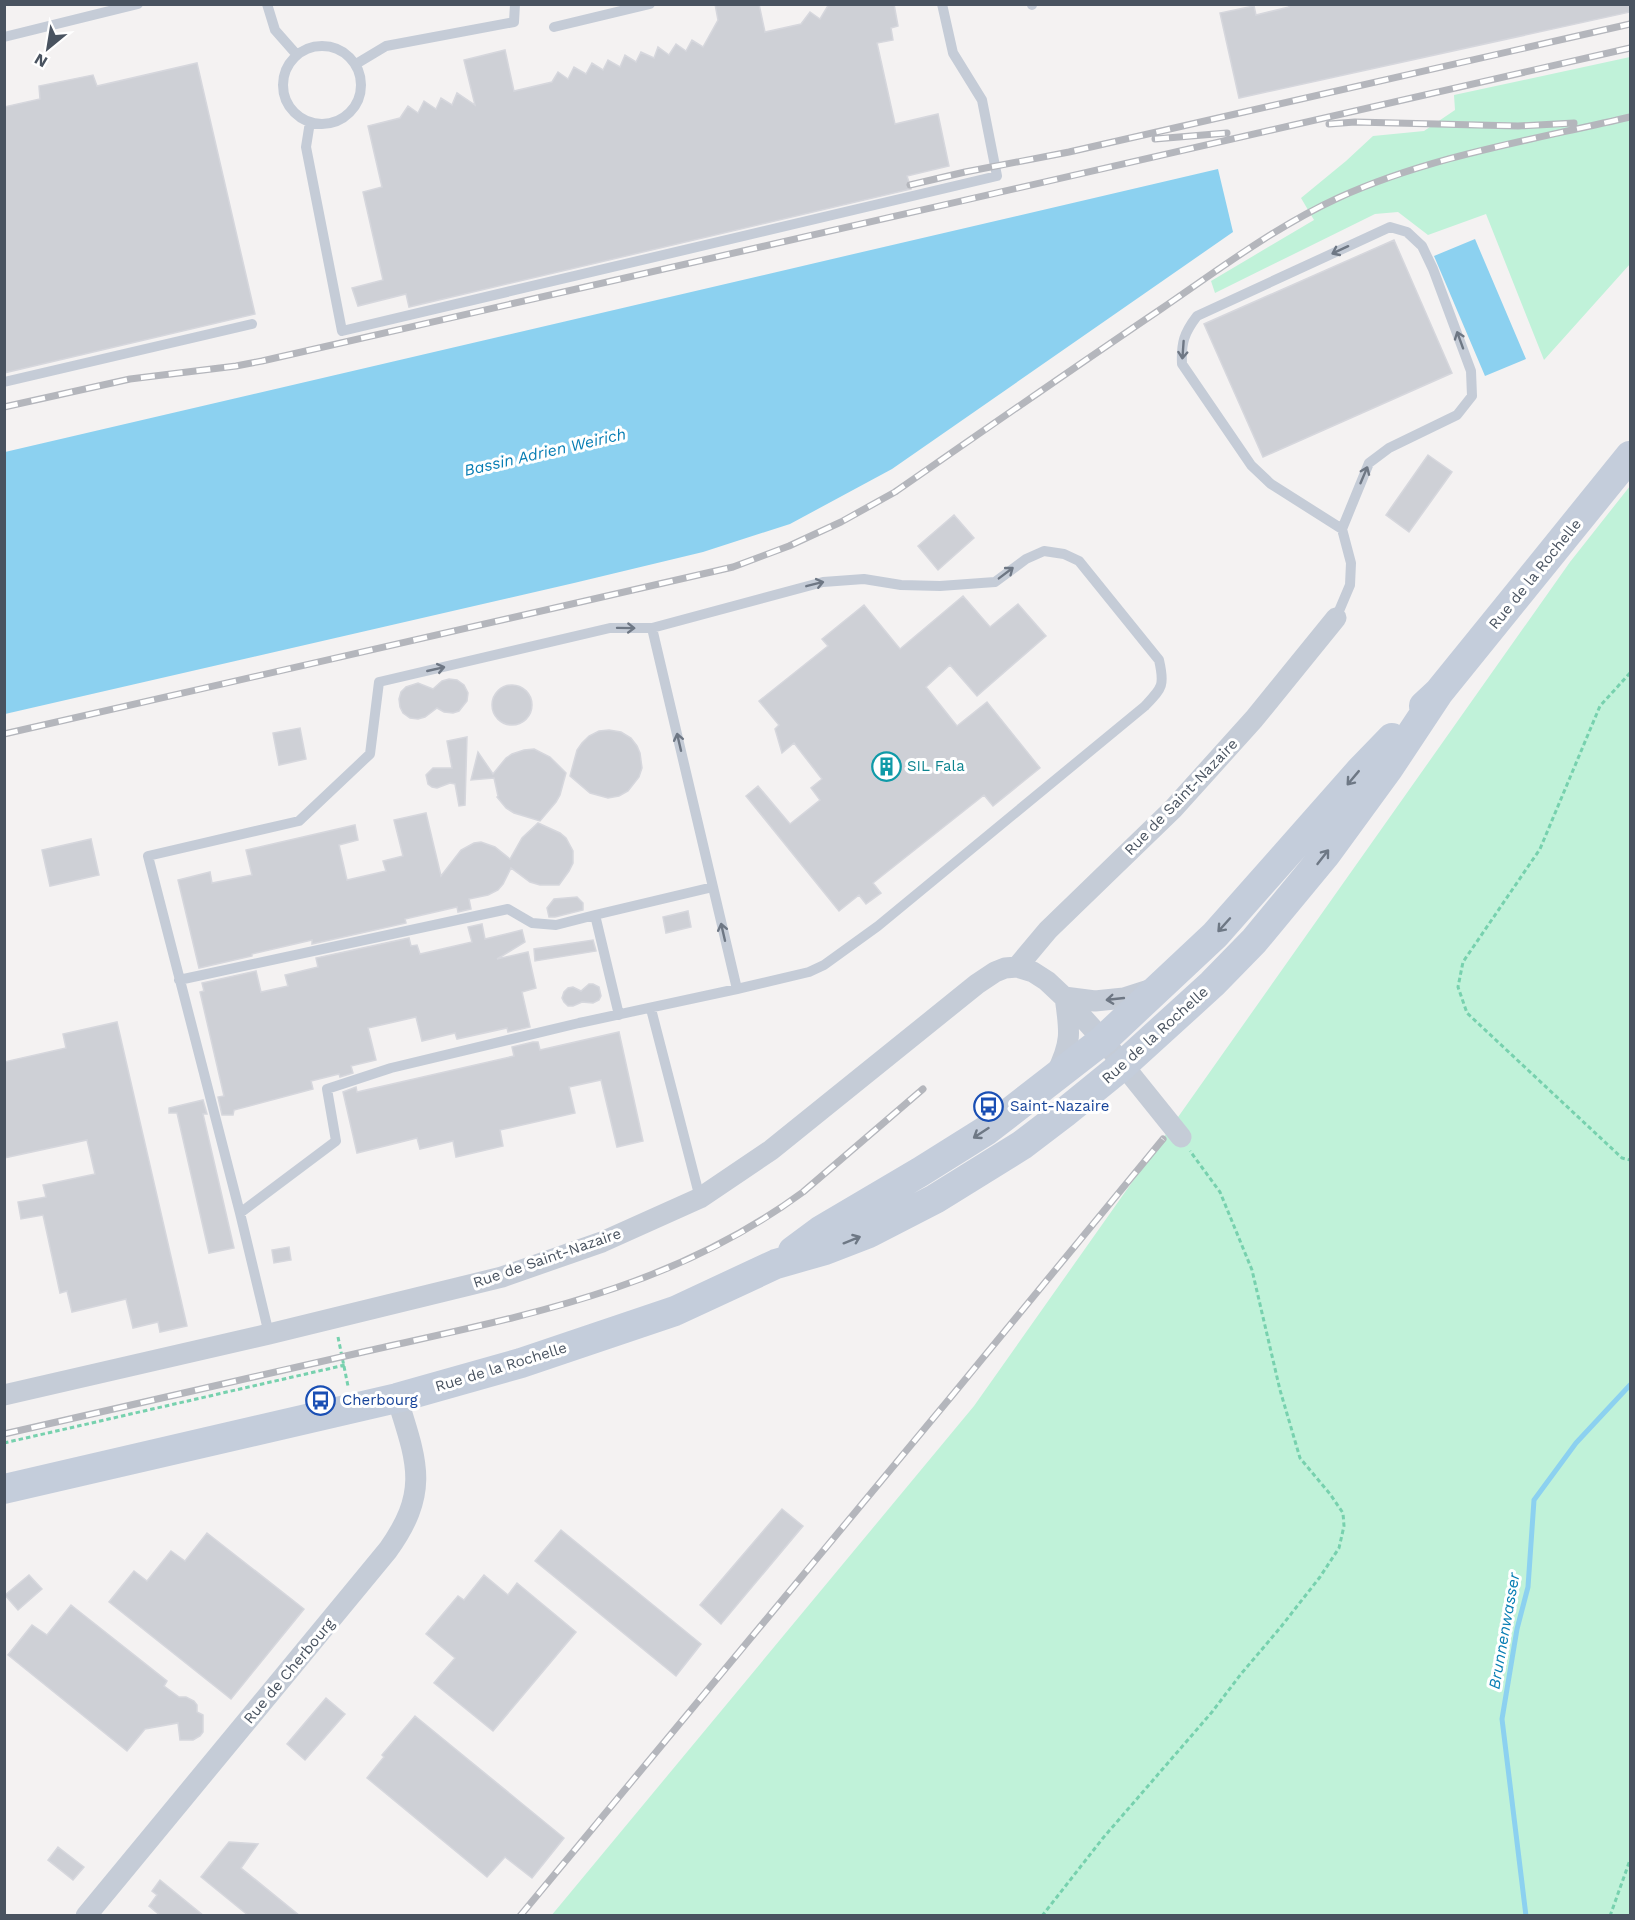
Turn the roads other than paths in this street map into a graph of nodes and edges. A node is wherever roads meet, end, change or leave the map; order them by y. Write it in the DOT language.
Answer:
graph roads {
  1 [pos="138,4"];
  2 [pos="267,4"];
  3 [pos="515,4"];
  4 [pos="650,4"];
  5 [pos="942,4"];
  6 [pos="554,27"];
  7 [pos="4,37"];
  8 [pos="297,55"];
  9 [pos="356,64"];
  10 [pos="310,122"];
  11 [pos="252,324"];
  12 [pos="4,382"];
  13 [pos="1630,456"];
  14 [pos="1342,529"];
  15 [pos="1336,618"];
  16 [pos="652,628"];
  17 [pos="1438,692"];
  18 [pos="713,887"];
  19 [pos="595,915"];
  20 [pos="1017,967"];
  21 [pos="179,980"];
  22 [pos="1164,984"];
  23 [pos="737,989"];
  24 [pos="1064,997"];
  25 [pos="651,1009"];
  26 [pos="619,1015"];
  27 [pos="1103,1040"];
  28 [pos="1123,1065"];
  29 [pos="1054,1079"];
  30 [pos="1180,1137"];
  31 [pos="700,1198"];
  32 [pos="240,1213"];
  33 [pos="776,1264"];
  34 [pos="269,1334"];
  35 [pos="4,1395"];
  36 [pos="397,1398"];
  37 [pos="4,1489"];
  38 [pos="86,1916"];
  1 -- 7 [label="lane"];
  2 -- 8 [label="lane"];
  3 -- 9 [label="lane"];
  4 -- 6 [label="lane"];
  5 -- 10 [label="lane"];
  8 -- 9 [label="lane"];
  8 -- 10 [label="lane"];
  9 -- 10 [label="lane"];
  11 -- 12 [label="lane"];
  13 -- 17 [label="main road, Rue de la Rochelle"];
  14 -- 14 [label="lane, one-way"];
  14 -- 15 [label="lane"];
  15 -- 20 [label="street, Rue de Saint-Nazaire"];
  18 -- 16 [label="lane, one-way"];
  21 -- 16 [label="lane, one-way"];
  16 -- 23 [label="lane, one-way"];
  17 -- 22 [label="main road, Rue de la Rochelle, one-way"];
  28 -- 17 [label="main road, Rue de la Rochelle, one-way"];
  18 -- 19 [label="lane"];
  23 -- 18 [label="lane, one-way"];
  19 -- 21 [label="lane"];
  19 -- 26 [label="lane"];
  20 -- 24 [label="street"];
  20 -- 31 [label="street, Rue de Saint-Nazaire"];
  21 -- 32 [label="lane"];
  22 -- 24 [label="street, one-way"];
  22 -- 27 [label="main road, Rue de la Rochelle"];
  23 -- 25 [label="lane"];
  24 -- 27 [label="street"];
  24 -- 29 [label="street"];
  25 -- 26 [label="lane"];
  25 -- 31 [label="lane"];
  26 -- 32 [label="lane"];
  27 -- 28 [label="street"];
  27 -- 29 [label="main road, Rue de la Rochelle"];
  28 -- 30 [label="street"];
  33 -- 28 [label="main road, Rue de la Rochelle, one-way"];
  29 -- 33 [label="main road, Rue de la Rochelle, one-way"];
  31 -- 34 [label="street, Rue de Saint-Nazaire"];
  32 -- 34 [label="lane"];
  33 -- 36 [label="main road, Rue de la Rochelle"];
  34 -- 35 [label="street, Rue de Saint-Nazaire"];
  36 -- 37 [label="main road, Rue de la Rochelle"];
  36 -- 38 [label="street, Rue de Cherbourg"];
}
